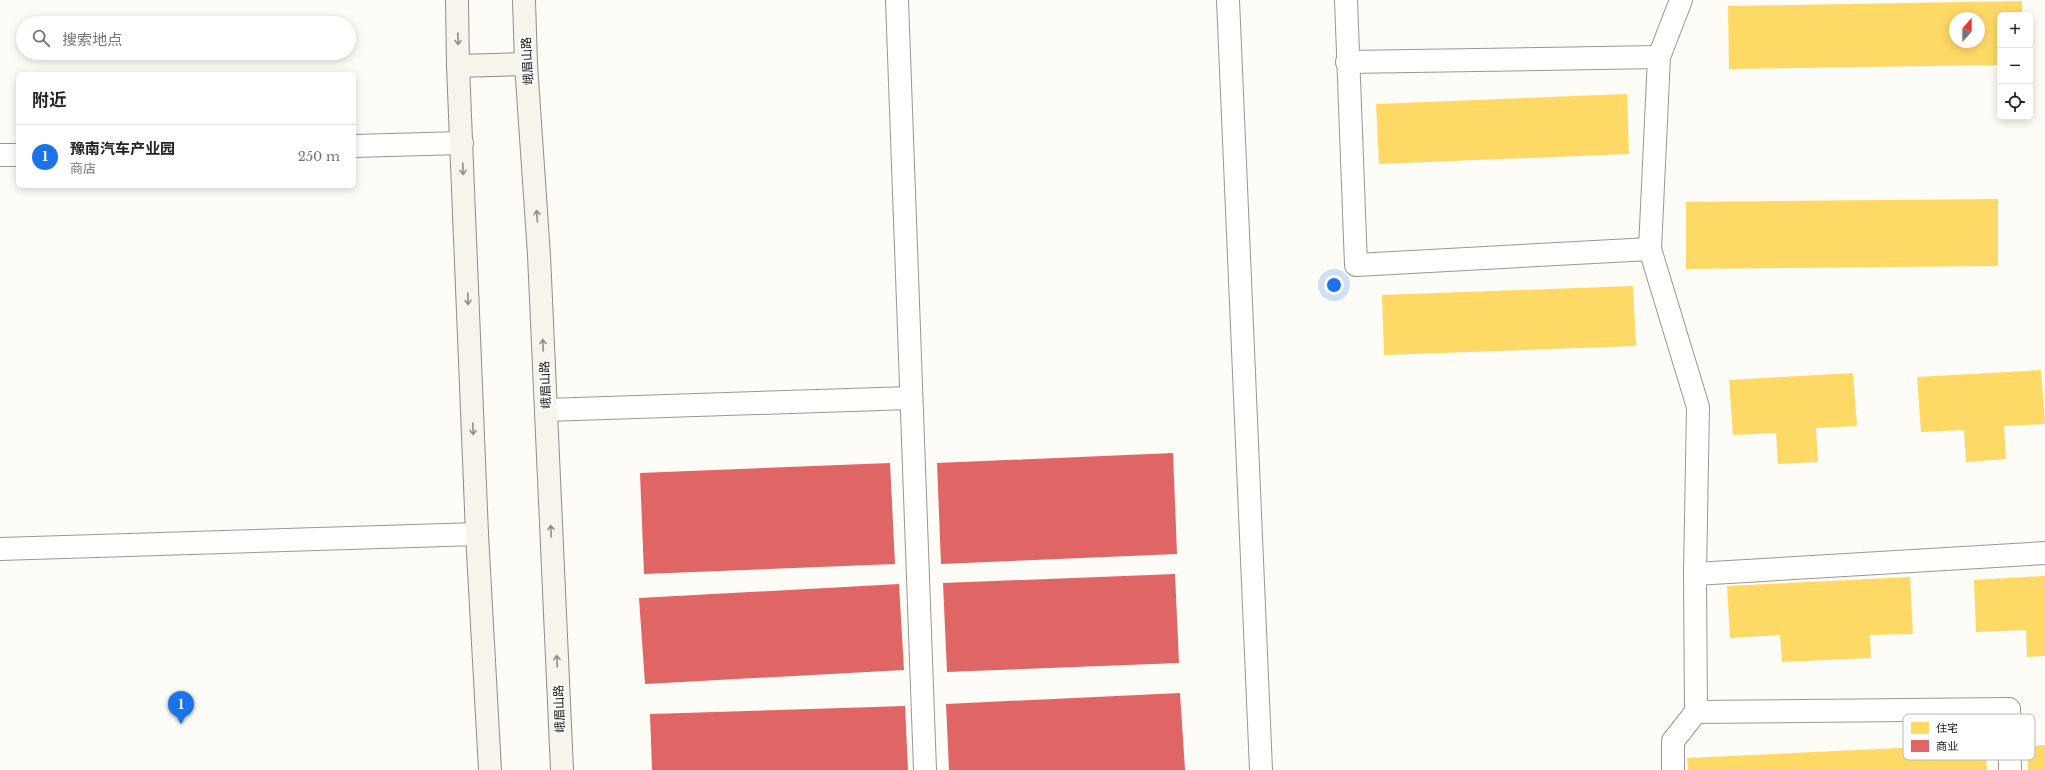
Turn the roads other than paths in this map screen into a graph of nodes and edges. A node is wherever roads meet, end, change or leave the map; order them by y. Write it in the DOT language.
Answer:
graph roads {
  1 [pos="457,0"];
  2 [pos="524,0"];
  3 [pos="897,0"];
  4 [pos="1228,0"];
  5 [pos="1346,0"];
  6 [pos="1681,0"];
  7 [pos="1659,57"];
  8 [pos="1348,62"];
  9 [pos="526,64"];
  10 [pos="458,66"];
  11 [pos="462,143"];
  12 [pos="356,146"];
  13 [pos="0,155"];
  14 [pos="16,155"];
  15 [pos="1650,249"];
  16 [pos="910,398"];
  17 [pos="546,410"];
  18 [pos="478,534"];
  19 [pos="0,549"];
  20 [pos="2045,553"];
  21 [pos="1695,574"];
  22 [pos="1696,712"];
  23 [pos="2009,714"];
  24 [pos="2010,760"];
  25 [pos="490,770"];
  26 [pos="562,770"];
  27 [pos="925,770"];
  28 [pos="1261,770"];
  29 [pos="1673,770"];
  30 [pos="2010,770"];
  1 -- 10 [label="street, one-way"];
  2 -- 9 [label="street, 峨眉山路"];
  3 -- 16 [label="street"];
  4 -- 28 [label="street"];
  5 -- 8 [label="street"];
  6 -- 7 [label="street"];
  7 -- 8 [label="street"];
  7 -- 15 [label="street"];
  8 -- 15 [label="street"];
  9 -- 10 [label="street"];
  17 -- 9 [label="street, 峨眉山路, one-way"];
  10 -- 11 [label="street"];
  11 -- 12 [label="street"];
  11 -- 18 [label="street, one-way"];
  13 -- 14 [label="street"];
  15 -- 21 [label="street"];
  16 -- 17 [label="street"];
  16 -- 27 [label="street"];
  26 -- 17 [label="street, 峨眉山路, one-way"];
  18 -- 19 [label="street"];
  18 -- 25 [label="street"];
  20 -- 21 [label="street"];
  21 -- 22 [label="street"];
  22 -- 23 [label="street"];
  22 -- 29 [label="street"];
  24 -- 30 [label="street"];
}
